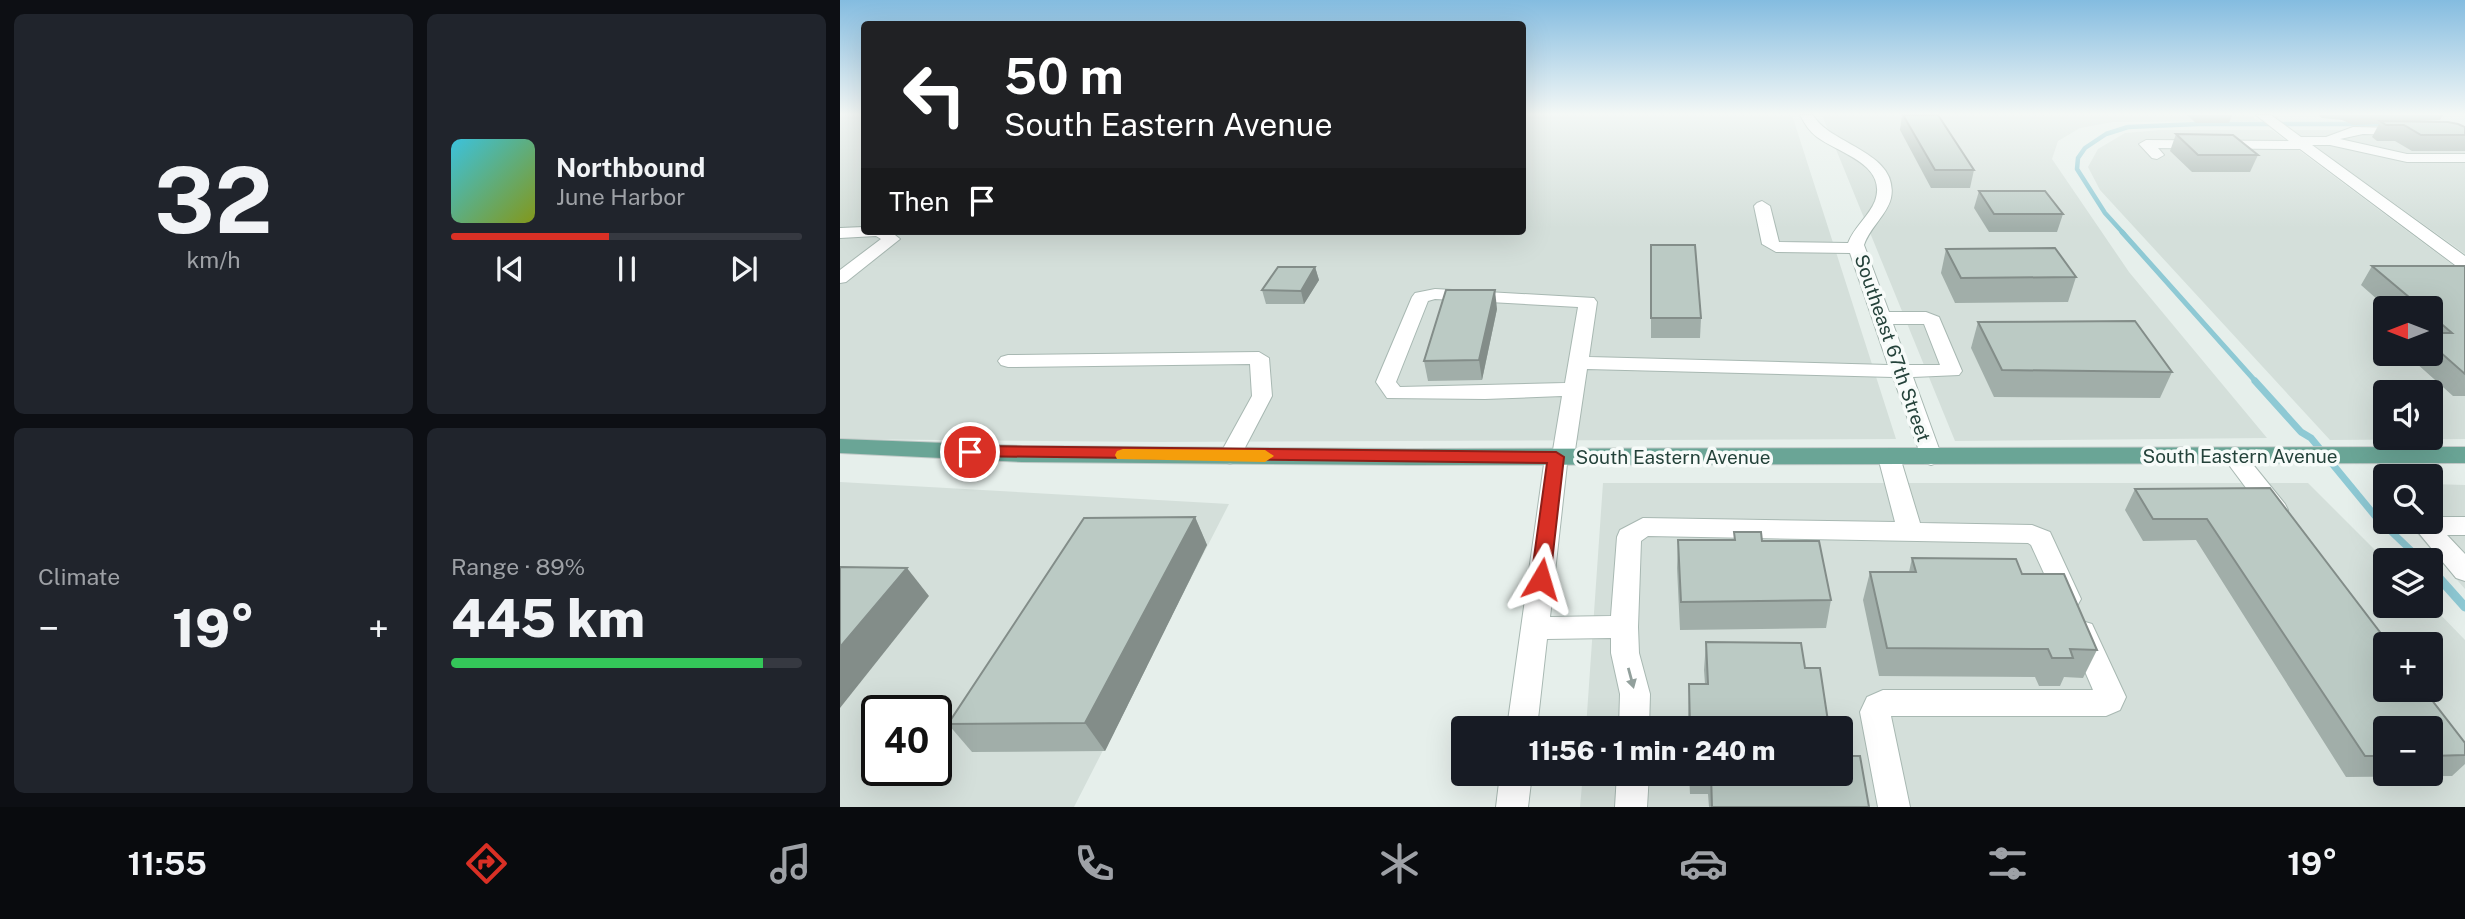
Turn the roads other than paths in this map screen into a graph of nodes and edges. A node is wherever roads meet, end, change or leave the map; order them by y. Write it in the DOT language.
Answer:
graph roads {
  1 [pos="1857,153"];
  2 [pos="2155,153"];
  3 [pos="2312,153"];
  4 [pos="2382,153"];
  5 [pos="2157,155"];
  6 [pos="2465,158"];
  7 [pos="1762,206"];
  8 [pos="861,232"];
  9 [pos="840,233"];
  10 [pos="885,235"];
  11 [pos="1858,248"];
  12 [pos="2465,264"];
  13 [pos="840,278"];
  14 [pos="1883,318"];
  15 [pos="1008,361"];
  16 [pos="1577,363"];
  17 [pos="1902,373"];
  18 [pos="1572,389"];
  19 [pos="840,446"];
  20 [pos="2465,455"];
  21 [pos="1230,456"];
  22 [pos="2234,456"];
  23 [pos="1560,457"];
  24 [pos="1889,457"];
  25 [pos="1931,457"];
  26 [pos="2465,526"];
  27 [pos="2291,531"];
  28 [pos="1910,532"];
  29 [pos="2465,571"];
  30 [pos="1535,628"];
  31 [pos="1624,628"];
  32 [pos="1524,716"];
  33 [pos="1635,716"];
  34 [pos="1515,786"];
  35 [pos="1633,786"];
  36 [pos="1512,807"];
  37 [pos="1632,807"];
  38 [pos="1895,807"];
  1 -- 11 [label="street, Southeast 67th Street"];
  2 -- 5 [label="street"];
  3 -- 12 [label="street"];
  4 -- 6 [label="street"];
  7 -- 11 [label="street"];
  8 -- 9 [label="street"];
  10 -- 13 [label="street"];
  11 -- 14 [label="street, Southeast 67th Street"];
  14 -- 17 [label="street, Southeast 67th Street"];
  14 -- 17 [label="street"];
  15 -- 21 [label="street"];
  16 -- 17 [label="street"];
  16 -- 18 [label="street"];
  16 -- 18 [label="street"];
  17 -- 25 [label="street, Southeast 67th Street"];
  18 -- 23 [label="street"];
  19 -- 21 [label="main road, South Eastern Avenue"];
  20 -- 22 [label="main road, South Eastern Avenue"];
  21 -- 23 [label="main road, South Eastern Avenue"];
  22 -- 25 [label="main road, South Eastern Avenue"];
  22 -- 27 [label="street"];
  23 -- 24 [label="main road, South Eastern Avenue"];
  23 -- 30 [label="street"];
  24 -- 25 [label="main road, South Eastern Avenue"];
  24 -- 28 [label="street"];
  26 -- 29 [label="street"];
  28 -- 31 [label="street"];
  28 -- 38 [label="street"];
  30 -- 31 [label="street"];
  30 -- 32 [label="street"];
  31 -- 33 [label="street, one-way"];
  34 -- 36 [label="street"];
  35 -- 37 [label="street"];
}
